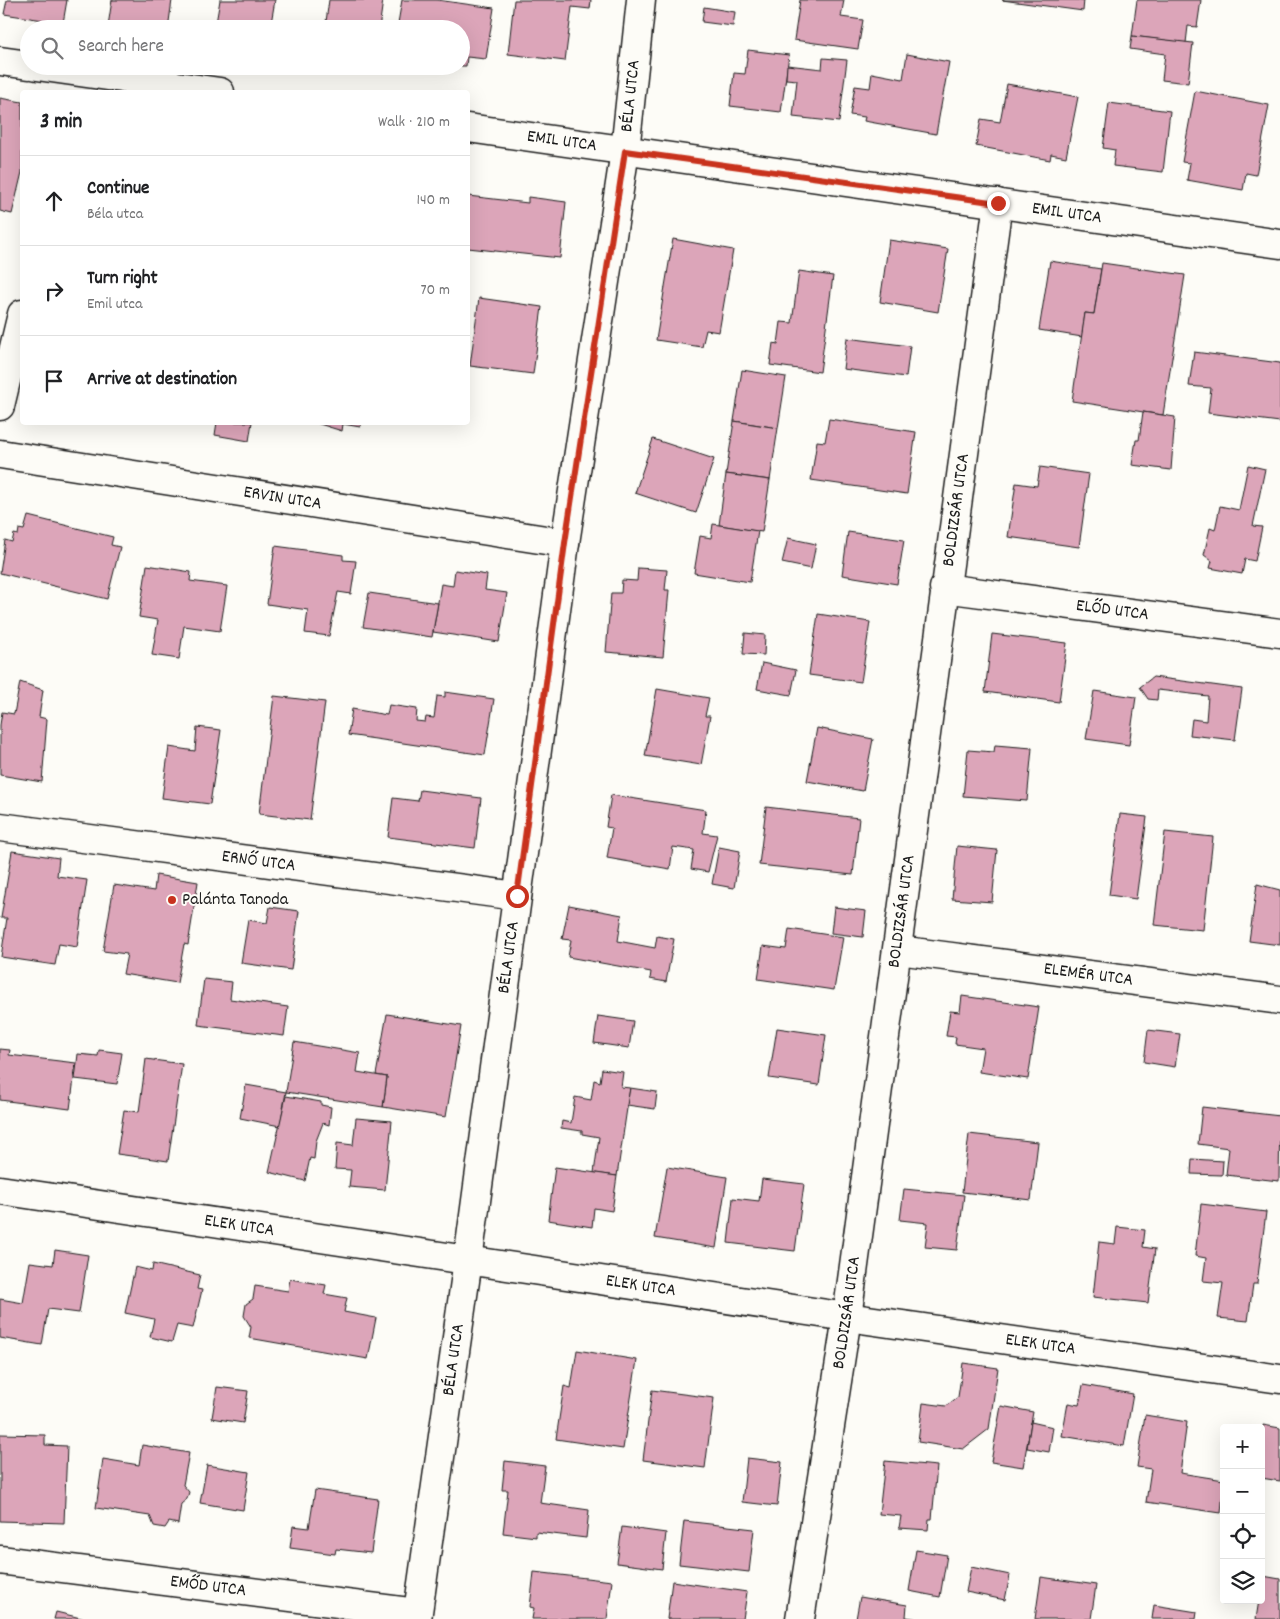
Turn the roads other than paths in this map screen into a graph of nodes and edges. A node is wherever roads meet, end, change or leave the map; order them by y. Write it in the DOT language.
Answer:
graph roads {
  1 [pos="641,0"];
  2 [pos="0,61"];
  3 [pos="20,64"];
  4 [pos="61,75"];
  5 [pos="80,82"];
  6 [pos="192,90"];
  7 [pos="470,128"];
  8 [pos="625,151"];
  9 [pos="998,203"];
  10 [pos="1280,244"];
  11 [pos="20,322"];
  12 [pos="0,406"];
  13 [pos="0,454"];
  14 [pos="565,543"];
  15 [pos="944,588"];
  16 [pos="1280,633"];
  17 [pos="0,827"];
  18 [pos="517,896"];
  19 [pos="898,950"];
  20 [pos="1280,1000"];
  21 [pos="0,1190"];
  22 [pos="468,1260"];
  23 [pos="847,1317"];
  24 [pos="1280,1379"];
  25 [pos="0,1560"];
  26 [pos="417,1616"];
  27 [pos="800,1619"];
  1 -- 8 [label="street, BÉLA UTCA"];
  2 -- 3 [label="street"];
  4 -- 5 [label="street"];
  5 -- 6 [label="street"];
  7 -- 8 [label="street, EMIL UTCA"];
  8 -- 9 [label="street, EMIL UTCA"];
  8 -- 14 [label="street, BÉLA UTCA"];
  9 -- 10 [label="street, EMIL UTCA"];
  9 -- 15 [label="street, BOLDIZSÁR UTCA"];
  11 -- 12 [label="street"];
  13 -- 14 [label="street, ERVIN UTCA"];
  14 -- 18 [label="street, BÉLA UTCA"];
  15 -- 16 [label="street, ELŐD UTCA"];
  15 -- 19 [label="street, BOLDIZSÁR UTCA"];
  17 -- 18 [label="street, ERNŐ UTCA"];
  18 -- 22 [label="street, BÉLA UTCA"];
  19 -- 20 [label="street, ELEMÉR UTCA"];
  19 -- 23 [label="street, BOLDIZSÁR UTCA"];
  21 -- 22 [label="street, ELEK UTCA"];
  22 -- 23 [label="street, ELEK UTCA"];
  22 -- 26 [label="street, BÉLA UTCA"];
  23 -- 24 [label="street, ELEK UTCA"];
  23 -- 27 [label="street, BOLDIZSÁR UTCA"];
  25 -- 26 [label="street, EMŐD UTCA"];
}
